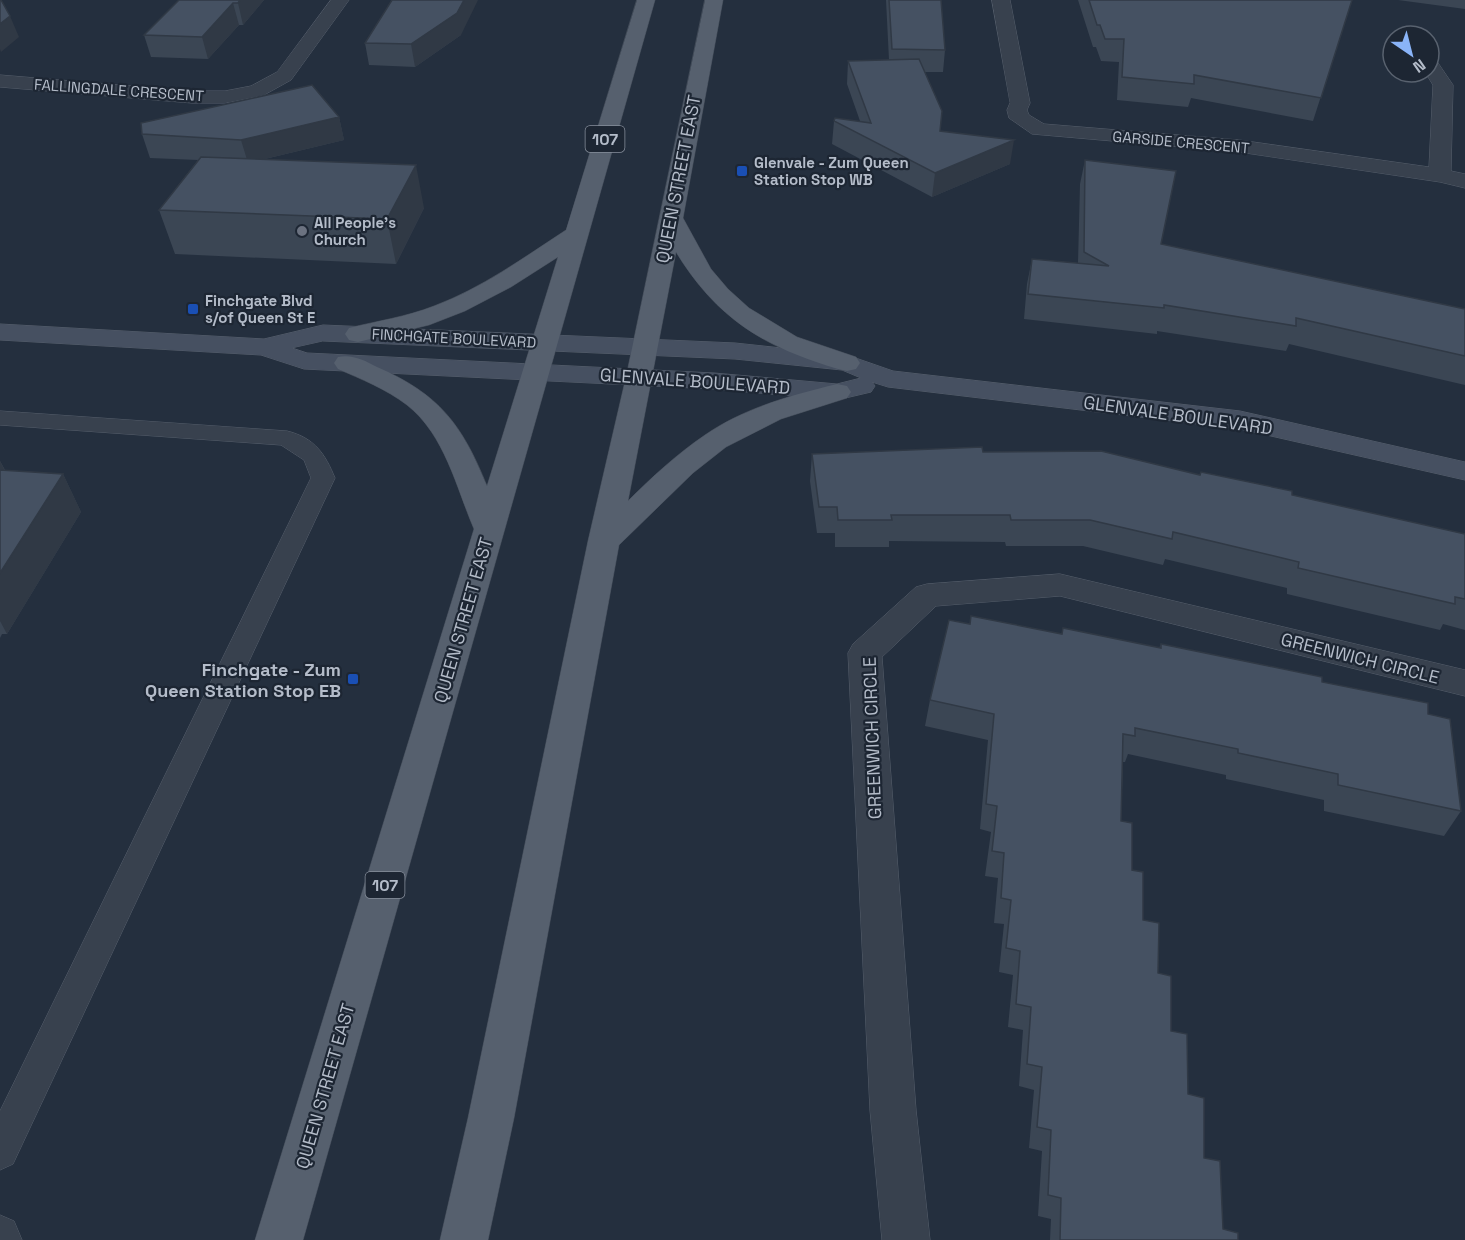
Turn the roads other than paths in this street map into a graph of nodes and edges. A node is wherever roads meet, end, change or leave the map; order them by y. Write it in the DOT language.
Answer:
graph roads {
  1 [pos="340,0"];
  2 [pos="646,0"];
  3 [pos="714,0"];
  4 [pos="1001,0"];
  5 [pos="0,81"];
  6 [pos="1441,82"];
  7 [pos="1440,175"];
  8 [pos="1465,181"];
  9 [pos="671,217"];
  10 [pos="576,234"];
  11 [pos="0,332"];
  12 [pos="358,334"];
  13 [pos="545,342"];
  14 [pos="264,347"];
  15 [pos="646,347"];
  16 [pos="347,363"];
  17 [pos="847,363"];
  18 [pos="536,372"];
  19 [pos="640,377"];
  20 [pos="888,379"];
  21 [pos="837,392"];
  22 [pos="0,418"];
  23 [pos="1465,471"];
  24 [pos="489,529"];
  25 [pos="604,541"];
  26 [pos="1465,683"];
  27 [pos="0,1151"];
  28 [pos="0,1235"];
  29 [pos="2,1240"];
  30 [pos="279,1240"];
  31 [pos="464,1240"];
  32 [pos="906,1240"];
  1 -- 5 [label="street, FALLINGDALE CRESCENT"];
  2 -- 10 [label="main road, QUEEN STREET EAST / 107"];
  3 -- 9 [label="main road, QUEEN STREET EAST"];
  4 -- 7 [label="street, GARSIDE CRESCENT"];
  6 -- 7 [label="street"];
  7 -- 8 [label="street, GARSIDE CRESCENT"];
  9 -- 15 [label="main road, QUEEN STREET EAST"];
  9 -- 17 [label="main road"];
  10 -- 12 [label="main road"];
  10 -- 13 [label="main road, QUEEN STREET EAST / 107"];
  11 -- 14 [label="street, FINCHGATE BOULEVARD"];
  12 -- 13 [label="street, FINCHGATE BOULEVARD"];
  12 -- 14 [label="street, FINCHGATE BOULEVARD"];
  13 -- 15 [label="street, FINCHGATE BOULEVARD"];
  13 -- 18 [label="main road, QUEEN STREET EAST / 107"];
  14 -- 16 [label="street, FINCHGATE BOULEVARD"];
  15 -- 17 [label="street, GLENVALE BOULEVARD"];
  15 -- 19 [label="main road, QUEEN STREET EAST"];
  16 -- 18 [label="street, FINCHGATE BOULEVARD"];
  16 -- 24 [label="main road"];
  17 -- 20 [label="street, GLENVALE BOULEVARD"];
  18 -- 19 [label="street, GLENVALE BOULEVARD"];
  18 -- 24 [label="main road, QUEEN STREET EAST / 107"];
  19 -- 21 [label="street, GLENVALE BOULEVARD"];
  19 -- 25 [label="main road, QUEEN STREET EAST"];
  20 -- 21 [label="street, GLENVALE BOULEVARD"];
  20 -- 23 [label="street, GLENVALE BOULEVARD"];
  21 -- 25 [label="main road"];
  22 -- 27 [label="lane"];
  24 -- 30 [label="main road, QUEEN STREET EAST / 107"];
  25 -- 31 [label="main road, QUEEN STREET EAST"];
  26 -- 32 [label="street, GREENWICH CIRCLE"];
  28 -- 29 [label="lane"];
}
